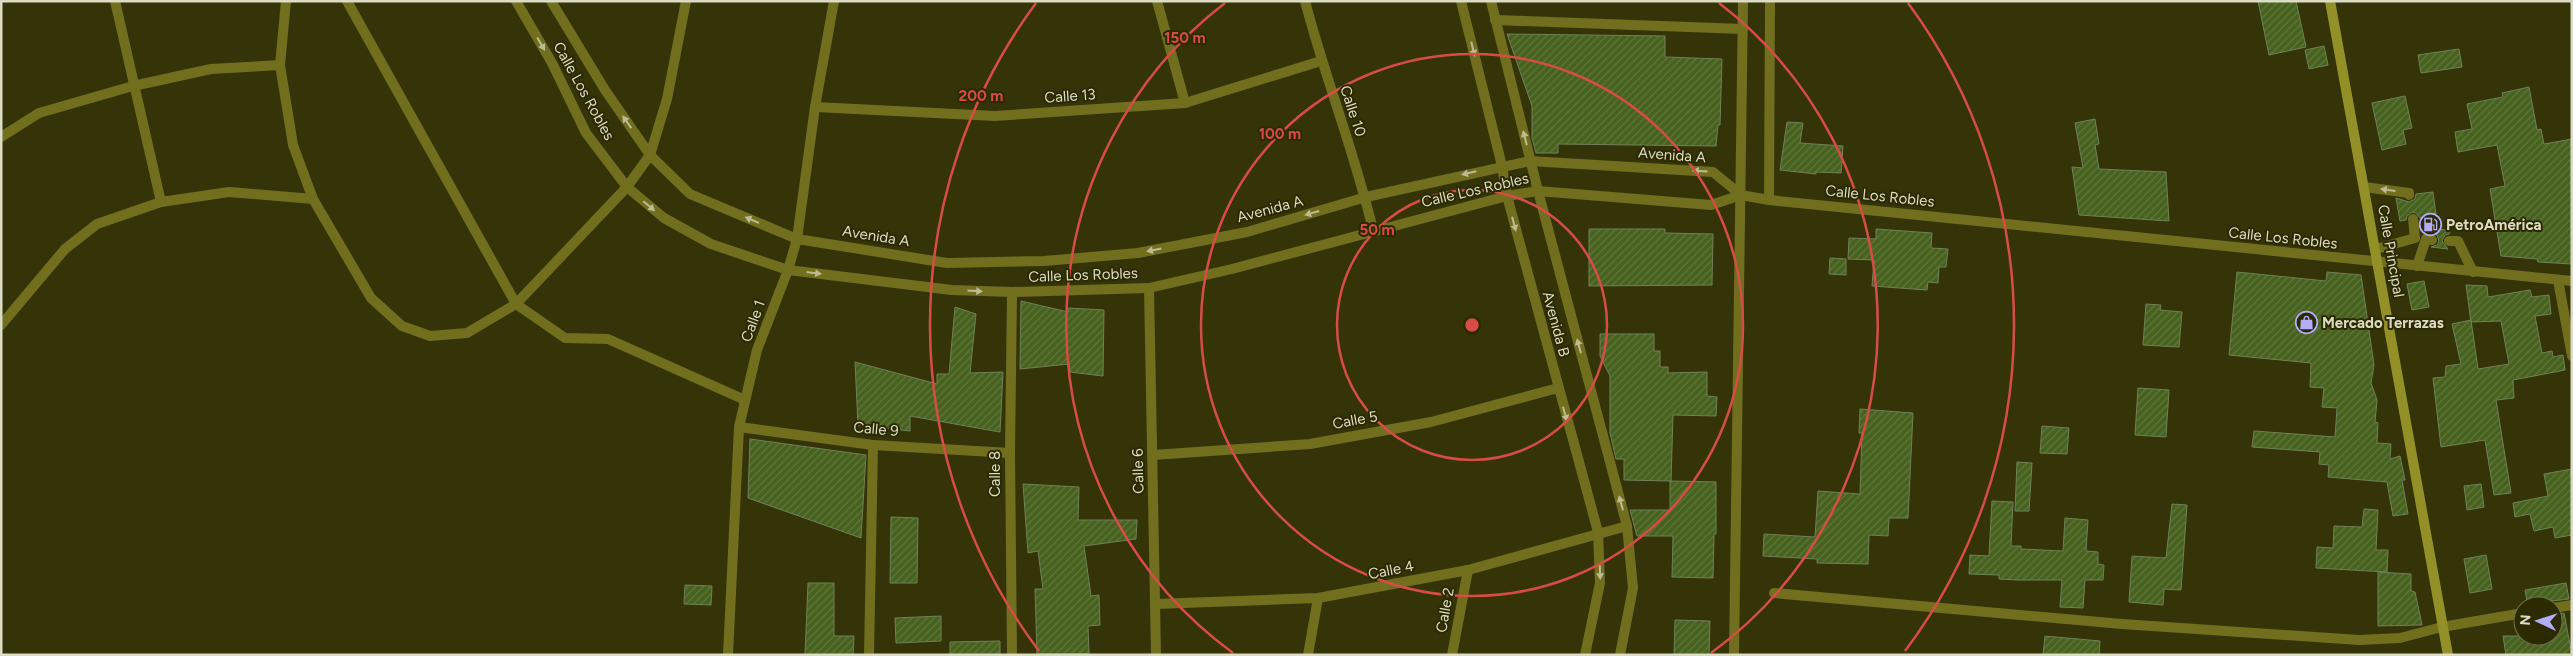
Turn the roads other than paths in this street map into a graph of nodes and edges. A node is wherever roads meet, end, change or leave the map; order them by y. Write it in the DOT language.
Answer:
graph roads {
  1 [pos="115,1"];
  2 [pos="286,1"];
  3 [pos="347,1"];
  4 [pos="516,1"];
  5 [pos="551,1"];
  6 [pos="686,1"];
  7 [pos="834,1"];
  8 [pos="1156,1"];
  9 [pos="1305,1"];
  10 [pos="1461,1"];
  11 [pos="1490,1"];
  12 [pos="1743,1"];
  13 [pos="1770,1"];
  14 [pos="2330,1"];
  15 [pos="1495,20"];
  16 [pos="1743,29"];
  17 [pos="1321,61"];
  18 [pos="280,65"];
  19 [pos="133,86"];
  20 [pos="1185,103"];
  21 [pos="815,107"];
  22 [pos="1,137"];
  23 [pos="650,155"];
  24 [pos="1530,161"];
  25 [pos="1502,166"];
  26 [pos="627,187"];
  27 [pos="2364,187"];
  28 [pos="1538,191"];
  29 [pos="1741,195"];
  30 [pos="1507,196"];
  31 [pos="2409,196"];
  32 [pos="1366,197"];
  33 [pos="312,198"];
  34 [pos="1769,200"];
  35 [pos="161,202"];
  36 [pos="2412,219"];
  37 [pos="1373,230"];
  38 [pos="2415,238"];
  39 [pos="797,239"];
  40 [pos="2449,240"];
  41 [pos="2376,249"];
  42 [pos="2378,263"];
  43 [pos="2417,266"];
  44 [pos="788,270"];
  45 [pos="2472,272"];
  46 [pos="2558,280"];
  47 [pos="2572,282"];
  48 [pos="1149,288"];
  49 [pos="1012,292"];
  50 [pos="516,304"];
  51 [pos="1,324"];
  52 [pos="2572,356"];
  53 [pos="1558,388"];
  54 [pos="745,400"];
  55 [pos="739,427"];
  56 [pos="873,444"];
  57 [pos="1010,453"];
  58 [pos="1153,456"];
  59 [pos="1627,526"];
  60 [pos="1598,532"];
  61 [pos="1468,570"];
  62 [pos="1774,593"];
  63 [pos="1318,598"];
  64 [pos="1156,604"];
  65 [pos="2513,615"];
  66 [pos="2442,627"];
  67 [pos="728,655"];
  68 [pos="869,655"];
  69 [pos="1012,655"];
  70 [pos="1156,655"];
  71 [pos="1308,655"];
  72 [pos="1452,655"];
  73 [pos="1585,655"];
  74 [pos="1620,655"];
  75 [pos="1734,655"];
  76 [pos="2448,655"];
  1 -- 19 [label="street"];
  2 -- 18 [label="street"];
  3 -- 50 [label="street"];
  4 -- 26 [label="street, Calle Los Robles, one-way"];
  23 -- 5 [label="street, Avenida A, one-way"];
  6 -- 23 [label="street"];
  7 -- 21 [label="street, Calle 1"];
  8 -- 20 [label="street"];
  9 -- 17 [label="street, Calle 10"];
  10 -- 25 [label="street, Avenida B, one-way"];
  11 -- 15 [label="street, Avenida B"];
  12 -- 16 [label="street"];
  13 -- 34 [label="street"];
  14 -- 27 [label="street, Calle Principal"];
  15 -- 16 [label="street"];
  24 -- 15 [label="street, Avenida B, one-way"];
  16 -- 29 [label="street"];
  17 -- 20 [label="street, Calle 13"];
  17 -- 32 [label="street, Calle 10"];
  18 -- 19 [label="street"];
  18 -- 33 [label="street"];
  19 -- 22 [label="street"];
  19 -- 35 [label="street"];
  20 -- 21 [label="street, Calle 13"];
  21 -- 39 [label="street, Calle 1"];
  23 -- 26 [label="street"];
  39 -- 23 [label="street, Avenida A, one-way"];
  24 -- 25 [label="street, Avenida A"];
  24 -- 28 [label="street, Avenida B"];
  29 -- 24 [label="street, Avenida A, one-way"];
  25 -- 30 [label="street, Avenida B"];
  25 -- 32 [label="street, Avenida A, one-way"];
  26 -- 44 [label="street, Calle Los Robles, one-way"];
  26 -- 50 [label="street"];
  31 -- 27 [label="street, one-way"];
  27 -- 41 [label="street, Calle Principal"];
  28 -- 29 [label="street, Calle Los Robles"];
  28 -- 30 [label="street, Calle Los Robles"];
  59 -- 28 [label="street, Avenida B, one-way"];
  29 -- 34 [label="street, Calle Los Robles"];
  29 -- 75 [label="street"];
  30 -- 37 [label="street, Calle Los Robles"];
  30 -- 53 [label="street, Avenida B, one-way"];
  32 -- 37 [label="street, Calle 10"];
  32 -- 39 [label="street, Avenida A, one-way"];
  33 -- 35 [label="street"];
  33 -- 50 [label="street"];
  34 -- 42 [label="street, Calle Los Robles"];
  35 -- 51 [label="street"];
  36 -- 38 [label="street"];
  37 -- 48 [label="street, Calle Los Robles"];
  38 -- 41 [label="street"];
  38 -- 43 [label="street"];
  39 -- 44 [label="street, Calle 1"];
  40 -- 45 [label="street"];
  41 -- 42 [label="street, Calle Principal"];
  42 -- 43 [label="street, Calle Los Robles"];
  42 -- 66 [label="street, Calle Principal"];
  43 -- 45 [label="street, Calle Los Robles"];
  44 -- 49 [label="street, Calle Los Robles, one-way"];
  44 -- 54 [label="street, Calle 1"];
  45 -- 46 [label="street, Calle Los Robles"];
  46 -- 47 [label="street, Calle Los Robles"];
  46 -- 52 [label="street"];
  48 -- 49 [label="street, Calle Los Robles"];
  48 -- 58 [label="street, Calle 6"];
  49 -- 57 [label="street, Calle 8"];
  50 -- 54 [label="street"];
  53 -- 58 [label="street, Calle 5"];
  53 -- 60 [label="street, Avenida B, one-way"];
  54 -- 55 [label="street, Calle 1"];
  55 -- 56 [label="street, Calle 9"];
  55 -- 67 [label="street, Calle 1"];
  56 -- 57 [label="street, Calle 9"];
  56 -- 68 [label="street"];
  57 -- 69 [label="street, Calle 8"];
  58 -- 64 [label="street, Calle 6"];
  59 -- 60 [label="street, Calle 4"];
  59 -- 74 [label="street, Avenida B"];
  60 -- 61 [label="street, Calle 4"];
  60 -- 73 [label="street, Avenida B, one-way"];
  61 -- 63 [label="street, Calle 4"];
  61 -- 72 [label="street, Calle 2"];
  62 -- 66 [label="street"];
  63 -- 64 [label="street, Calle 4"];
  63 -- 71 [label="street"];
  64 -- 70 [label="street, Calle 6"];
  65 -- 66 [label="street"];
  66 -- 76 [label="street, Calle Principal"];
}
